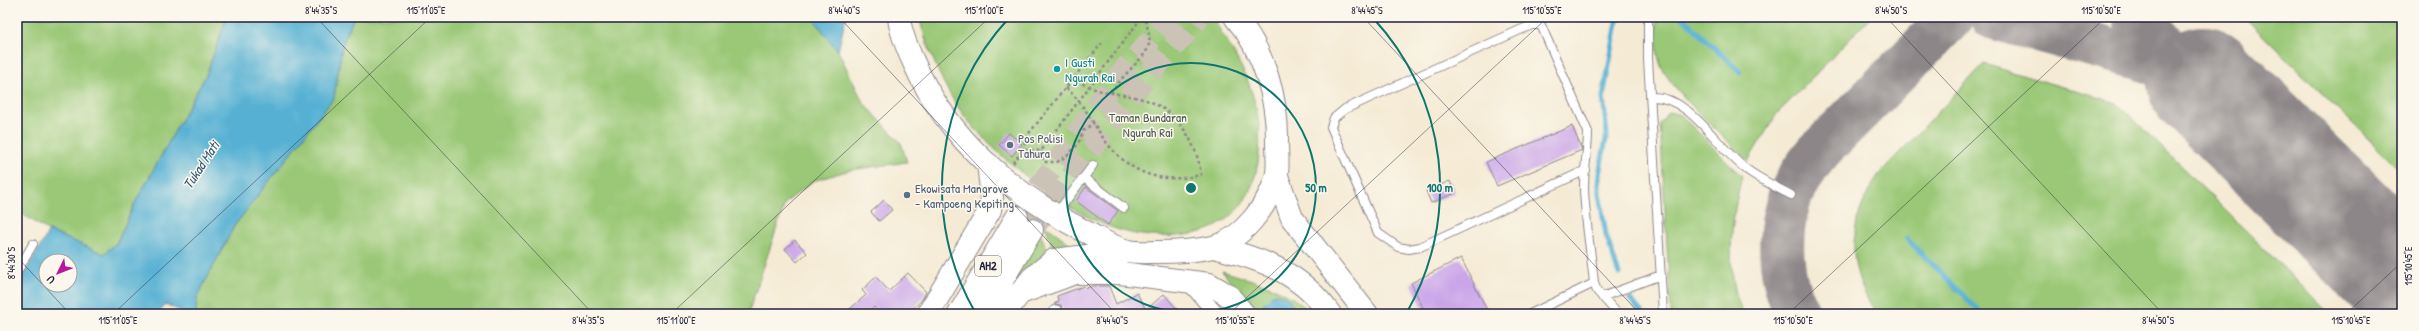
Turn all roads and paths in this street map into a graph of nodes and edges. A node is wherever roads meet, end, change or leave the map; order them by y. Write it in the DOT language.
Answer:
graph roads {
  1 [pos="900,17"];
  2 [pos="1143,17"];
  3 [pos="1648,17"];
  4 [pos="1244,21"];
  5 [pos="1102,43"];
  6 [pos="1074,78"];
  7 [pos="1066,88"];
  8 [pos="1088,88"];
  9 [pos="1111,93"];
  10 [pos="1651,97"];
  11 [pos="1080,99"];
  12 [pos="1094,123"];
  13 [pos="1023,150"];
  14 [pos="1041,151"];
  15 [pos="1093,165"];
  16 [pos="1586,170"];
  17 [pos="995,171"];
  18 [pos="1277,176"];
  19 [pos="1084,178"];
  20 [pos="1791,195"];
  21 [pos="1124,208"];
  22 [pos="1055,216"];
  23 [pos="33,244"];
  24 [pos="1214,247"];
  25 [pos="1128,251"];
  26 [pos="17,272"];
  27 [pos="1661,275"];
  28 [pos="1182,279"];
  29 [pos="1594,283"];
  30 [pos="1018,294"];
  31 [pos="1602,297"];
  32 [pos="928,314"];
  33 [pos="959,314"];
  34 [pos="982,314"];
  35 [pos="1004,314"];
  36 [pos="1216,314"];
  37 [pos="1244,314"];
  38 [pos="1330,314"];
  39 [pos="1367,314"];
  40 [pos="1530,314"];
  41 [pos="1618,314"];
  42 [pos="1663,314"];
  1 -- 17 [label="main road"];
  2 -- 8 [label="path"];
  2 -- 9 [label="path"];
  3 -- 10 [label="lane"];
  4 -- 18 [label="main road"];
  5 -- 6 [label="path"];
  6 -- 7 [label="path"];
  6 -- 8 [label="path"];
  7 -- 11 [label="path"];
  7 -- 13 [label="path"];
  8 -- 9 [label="path"];
  8 -- 11 [label="path"];
  9 -- 12 [label="path"];
  10 -- 20 [label="lane"];
  10 -- 27 [label="lane"];
  11 -- 12 [label="path"];
  11 -- 14 [label="path"];
  12 -- 14 [label="path"];
  13 -- 14 [label="path"];
  13 -- 17 [label="path"];
  15 -- 19 [label="lane"];
  16 -- 16 [label="lane"];
  16 -- 29 [label="lane"];
  17 -- 22 [label="main road"];
  17 -- 32 [label="main road"];
  18 -- 24 [label="main road"];
  18 -- 39 [label="main road"];
  19 -- 21 [label="lane"];
  19 -- 22 [label="lane"];
  22 -- 25 [label="main road"];
  23 -- 26 [label="lane"];
  24 -- 25 [label="main road"];
  24 -- 38 [label="main road"];
  25 -- 30 [label="main road"];
  27 -- 31 [label="lane"];
  27 -- 42 [label="lane"];
  28 -- 30 [label="main road"];
  28 -- 36 [label="street"];
  28 -- 37 [label="main road"];
  29 -- 31 [label="lane"];
  29 -- 40 [label="lane"];
  30 -- 35 [label="main road"];
  31 -- 41 [label="lane"];
  33 -- 34 [label="main road, AH2"];
}
